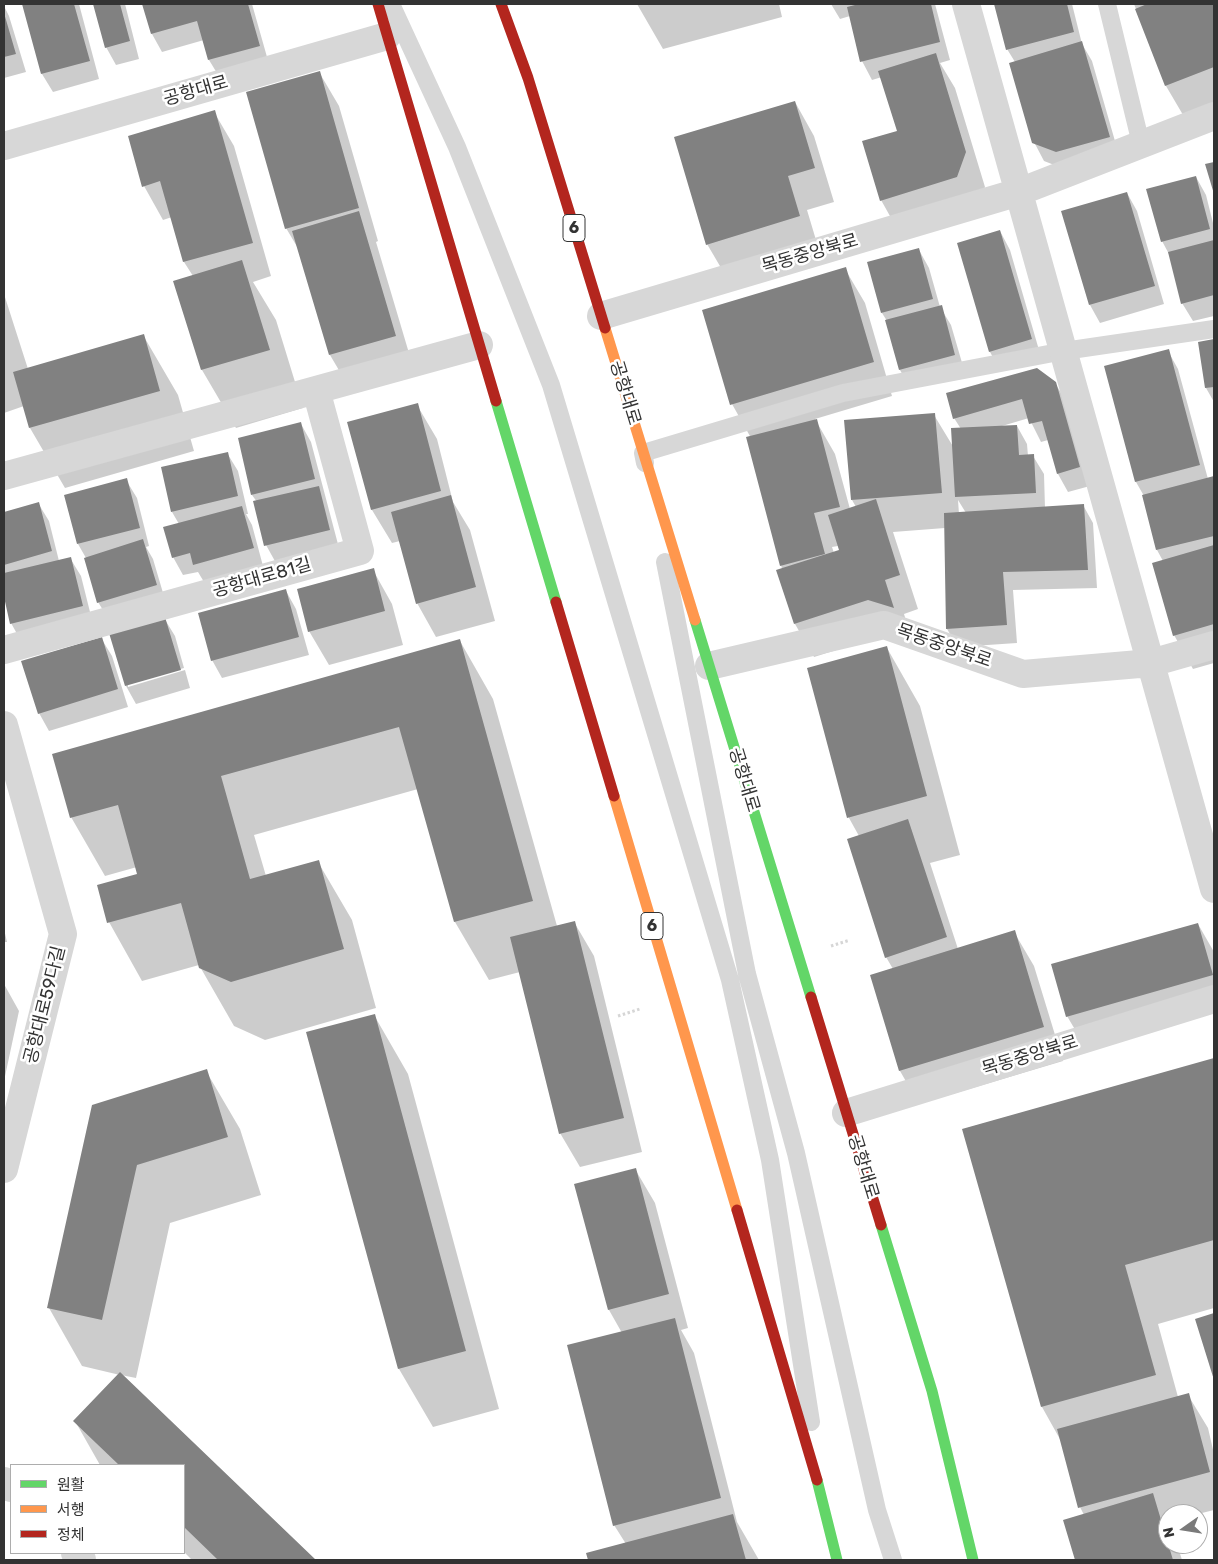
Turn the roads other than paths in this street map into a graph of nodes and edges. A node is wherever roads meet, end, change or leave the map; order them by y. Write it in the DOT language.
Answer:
graph roads {
  1 [pos="378,4"];
  2 [pos="391,4"];
  3 [pos="501,4"];
  4 [pos="966,4"];
  5 [pos="1107,4"];
  6 [pos="387,36"];
  7 [pos="1214,116"];
  8 [pos="1141,144"];
  9 [pos="4,146"];
  10 [pos="1019,192"];
  11 [pos="601,316"];
  12 [pos="1214,329"];
  13 [pos="479,345"];
  14 [pos="1064,351"];
  15 [pos="316,390"];
  16 [pos="643,453"];
  17 [pos="4,476"];
  18 [pos="1214,645"];
  19 [pos="4,650"];
  20 [pos="1151,663"];
  21 [pos="709,666"];
  22 [pos="4,725"];
  23 [pos="1214,889"];
  24 [pos="1214,999"];
  25 [pos="846,1113"];
  26 [pos="4,1170"];
  27 [pos="824,1507"];
  28 [pos="837,1560"];
  29 [pos="893,1560"];
  30 [pos="973,1560"];
  1 -- 6 [label="main road, 6"];
  2 -- 27 [label="lane"];
  3 -- 11 [label="main road, 공항대로 / 6"];
  4 -- 10 [label="street"];
  5 -- 8 [label="lane"];
  6 -- 9 [label="street, 공항대로"];
  6 -- 13 [label="main road, 6"];
  7 -- 8 [label="street, 목동중앙북로"];
  8 -- 10 [label="street, 목동중앙북로"];
  10 -- 11 [label="street, 목동중앙북로"];
  10 -- 14 [label="street"];
  11 -- 16 [label="main road, 공항대로 / 6"];
  12 -- 14 [label="lane"];
  13 -- 15 [label="street"];
  13 -- 27 [label="main road, 6"];
  14 -- 16 [label="lane"];
  14 -- 20 [label="street"];
  15 -- 17 [label="street"];
  15 -- 19 [label="street, 공항대로81길"];
  16 -- 21 [label="main road, 공항대로 / 6"];
  16 -- 29 [label="lane"];
  18 -- 20 [label="street, 목동중앙북로"];
  20 -- 21 [label="street, 목동중앙북로"];
  20 -- 23 [label="street"];
  21 -- 25 [label="main road, 공항대로 / 6"];
  22 -- 26 [label="street, 공항대로59다길"];
  24 -- 25 [label="street, 목동중앙북로"];
  25 -- 30 [label="main road, 공항대로 / 6"];
  27 -- 28 [label="main road, 6"];
}
